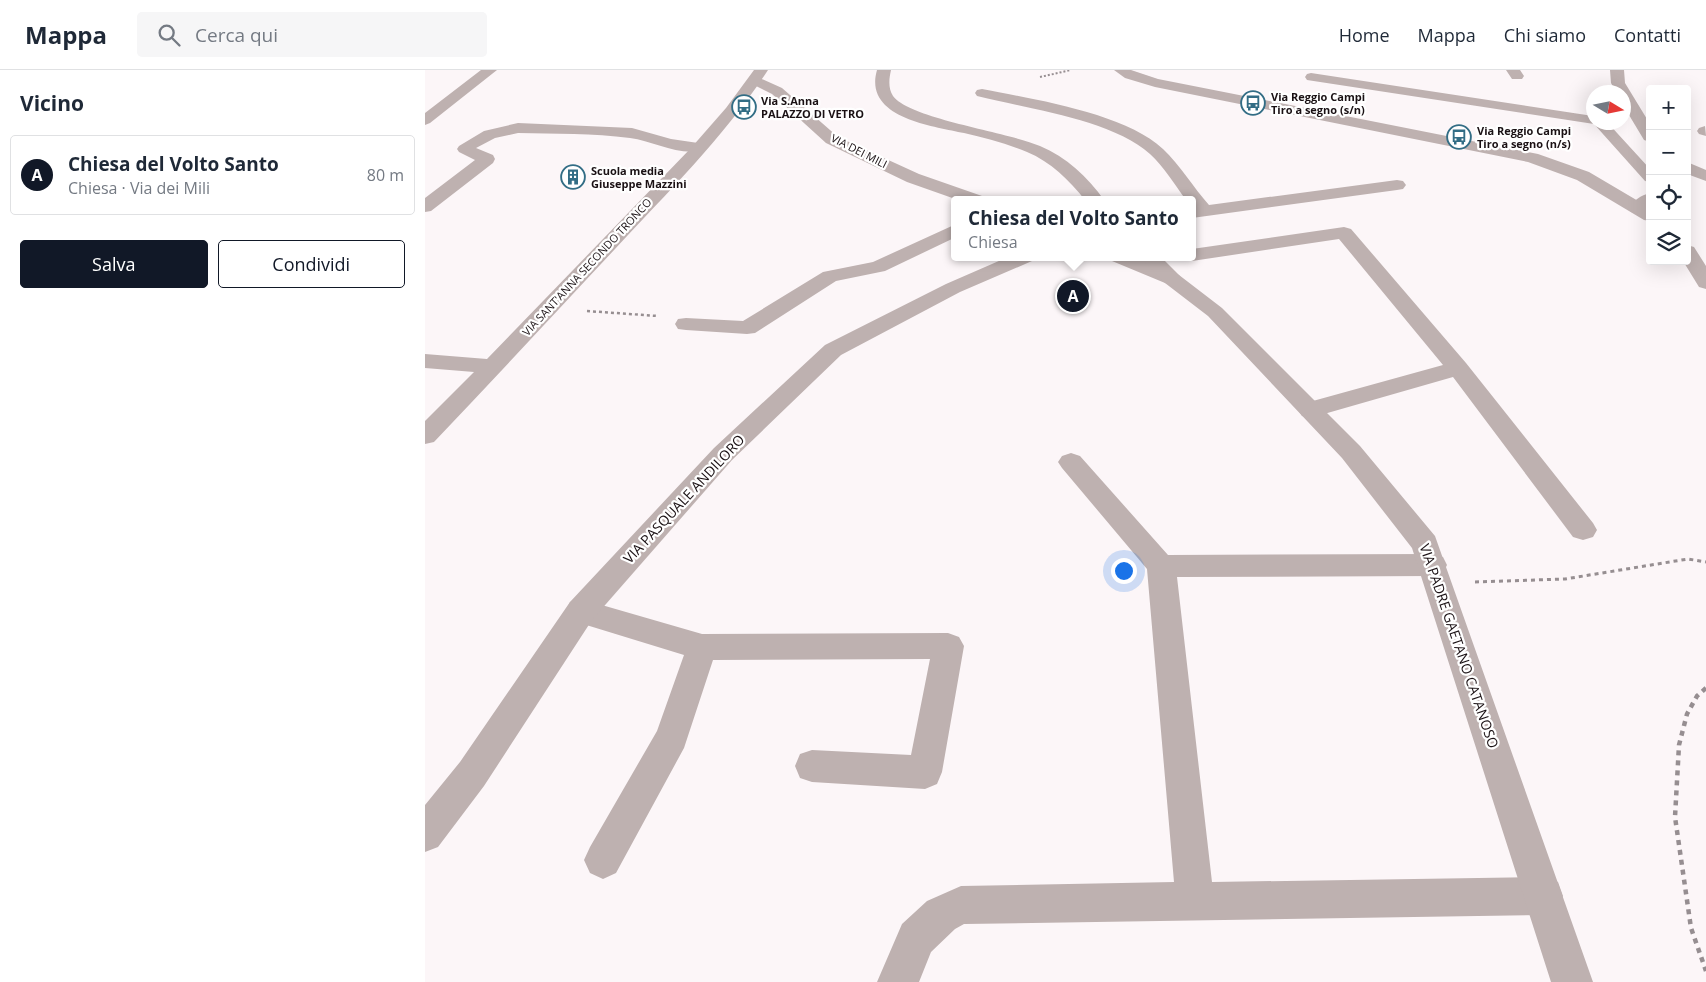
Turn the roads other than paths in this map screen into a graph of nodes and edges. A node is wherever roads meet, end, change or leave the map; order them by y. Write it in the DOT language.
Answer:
graph roads {
  1 [pos="490,70"];
  2 [pos="883,70"];
  3 [pos="1121,70"];
  4 [pos="1617,70"];
  5 [pos="758,75"];
  6 [pos="1381,75"];
  7 [pos="1311,77"];
  8 [pos="982,93"];
  9 [pos="1433,95"];
  10 [pos="1586,119"];
  11 [pos="425,120"];
  12 [pos="1606,130"];
  13 [pos="1646,130"];
  14 [pos="699,147"];
  15 [pos="1691,169"];
  16 [pos="1647,175"];
  17 [pos="1706,176"];
  18 [pos="1397,185"];
  19 [pos="965,196"];
  20 [pos="1092,196"];
  21 [pos="1187,196"];
  22 [pos="425,207"];
  23 [pos="1645,207"];
  24 [pos="1198,212"];
  25 [pos="951,232"];
  26 [pos="1196,253"];
  27 [pos="1691,258"];
  28 [pos="1016,261"];
  29 [pos="1148,261"];
  30 [pos="1162,263"];
  31 [pos="1706,283"];
  32 [pos="686,324"];
  33 [pos="425,360"];
  34 [pos="494,367"];
  35 [pos="1458,368"];
  36 [pos="1310,410"];
  37 [pos="425,436"];
  38 [pos="1071,462"];
  39 [pos="1583,530"];
  40 [pos="1161,566"];
  41 [pos="1436,574"];
  42 [pos="581,612"];
  43 [pos="702,647"];
  44 [pos="812,766"];
  45 [pos="425,834"];
  46 [pos="603,860"];
  47 [pos="1543,896"];
  48 [pos="1195,902"];
  49 [pos="898,982"];
  50 [pos="1572,982"];
  1 -- 11 [label="street"];
  2 -- 20 [label="street"];
  3 -- 23 [label="street"];
  4 -- 13 [label="street"];
  5 -- 14 [label="street, VIA SANT'ANNA SECONDO TRONCO"];
  5 -- 19 [label="street, VIA DEI MILI"];
  6 -- 9 [label="lane"];
  7 -- 9 [label="lane"];
  8 -- 21 [label="street"];
  9 -- 10 [label="lane"];
  12 -- 16 [label="lane"];
  14 -- 22 [label="street"];
  14 -- 34 [label="street, VIA SANT'ANNA SECONDO TRONCO"];
  15 -- 17 [label="street"];
  18 -- 24 [label="street"];
  25 -- 32 [label="street"];
  26 -- 35 [label="street"];
  27 -- 31 [label="street"];
  28 -- 42 [label="street, VIA PASQUALE ANDILORO"];
  29 -- 30 [label="street"];
  30 -- 36 [label="street, VIA PADRE GAETANO CATANOSO"];
  33 -- 34 [label="street"];
  34 -- 37 [label="street, VIA SANT'ANNA SECONDO TRONCO"];
  35 -- 36 [label="street"];
  35 -- 39 [label="street"];
  36 -- 41 [label="street, VIA PADRE GAETANO CATANOSO"];
  38 -- 40 [label="street"];
  40 -- 41 [label="street"];
  40 -- 48 [label="street"];
  41 -- 47 [label="street, VIA PADRE GAETANO CATANOSO"];
  42 -- 43 [label="street"];
  42 -- 45 [label="street, VIA PASQUALE ANDILORO"];
  43 -- 44 [label="street"];
  43 -- 46 [label="street"];
  47 -- 48 [label="street"];
  47 -- 50 [label="street, VIA PADRE GAETANO CATANOSO"];
  48 -- 49 [label="street"];
}
